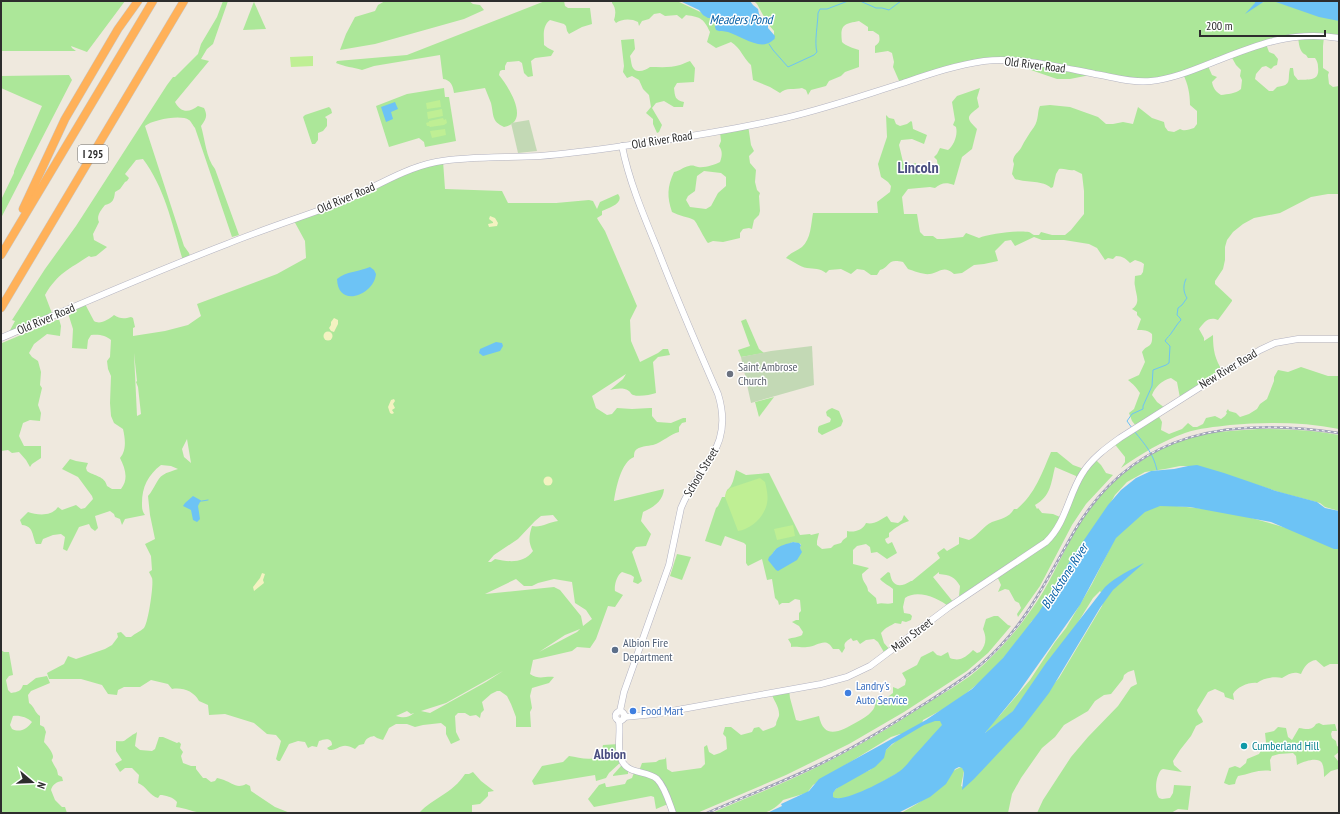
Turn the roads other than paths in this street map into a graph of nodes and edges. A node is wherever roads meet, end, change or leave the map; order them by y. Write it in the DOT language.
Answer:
graph roads {
  1 [pos="138,1"];
  2 [pos="152,1"];
  3 [pos="184,1"];
  4 [pos="1339,38"];
  5 [pos="622,146"];
  6 [pos="2,253"];
  7 [pos="1,308"];
  8 [pos="1,338"];
  9 [pos="1339,339"];
  10 [pos="1128,432"];
  11 [pos="622,719"];
  12 [pos="673,813"];
  1 -- 6 [label="highway"];
  2 -- 6 [label="highway, I 295"];
  3 -- 7 [label="highway, I 295"];
  4 -- 5 [label="street, Old River Road"];
  5 -- 8 [label="street, Old River Road"];
  5 -- 11 [label="street, School Street"];
  9 -- 10 [label="street, New River Road"];
  10 -- 11 [label="street, Main Street"];
  11 -- 12 [label="street"];
}
